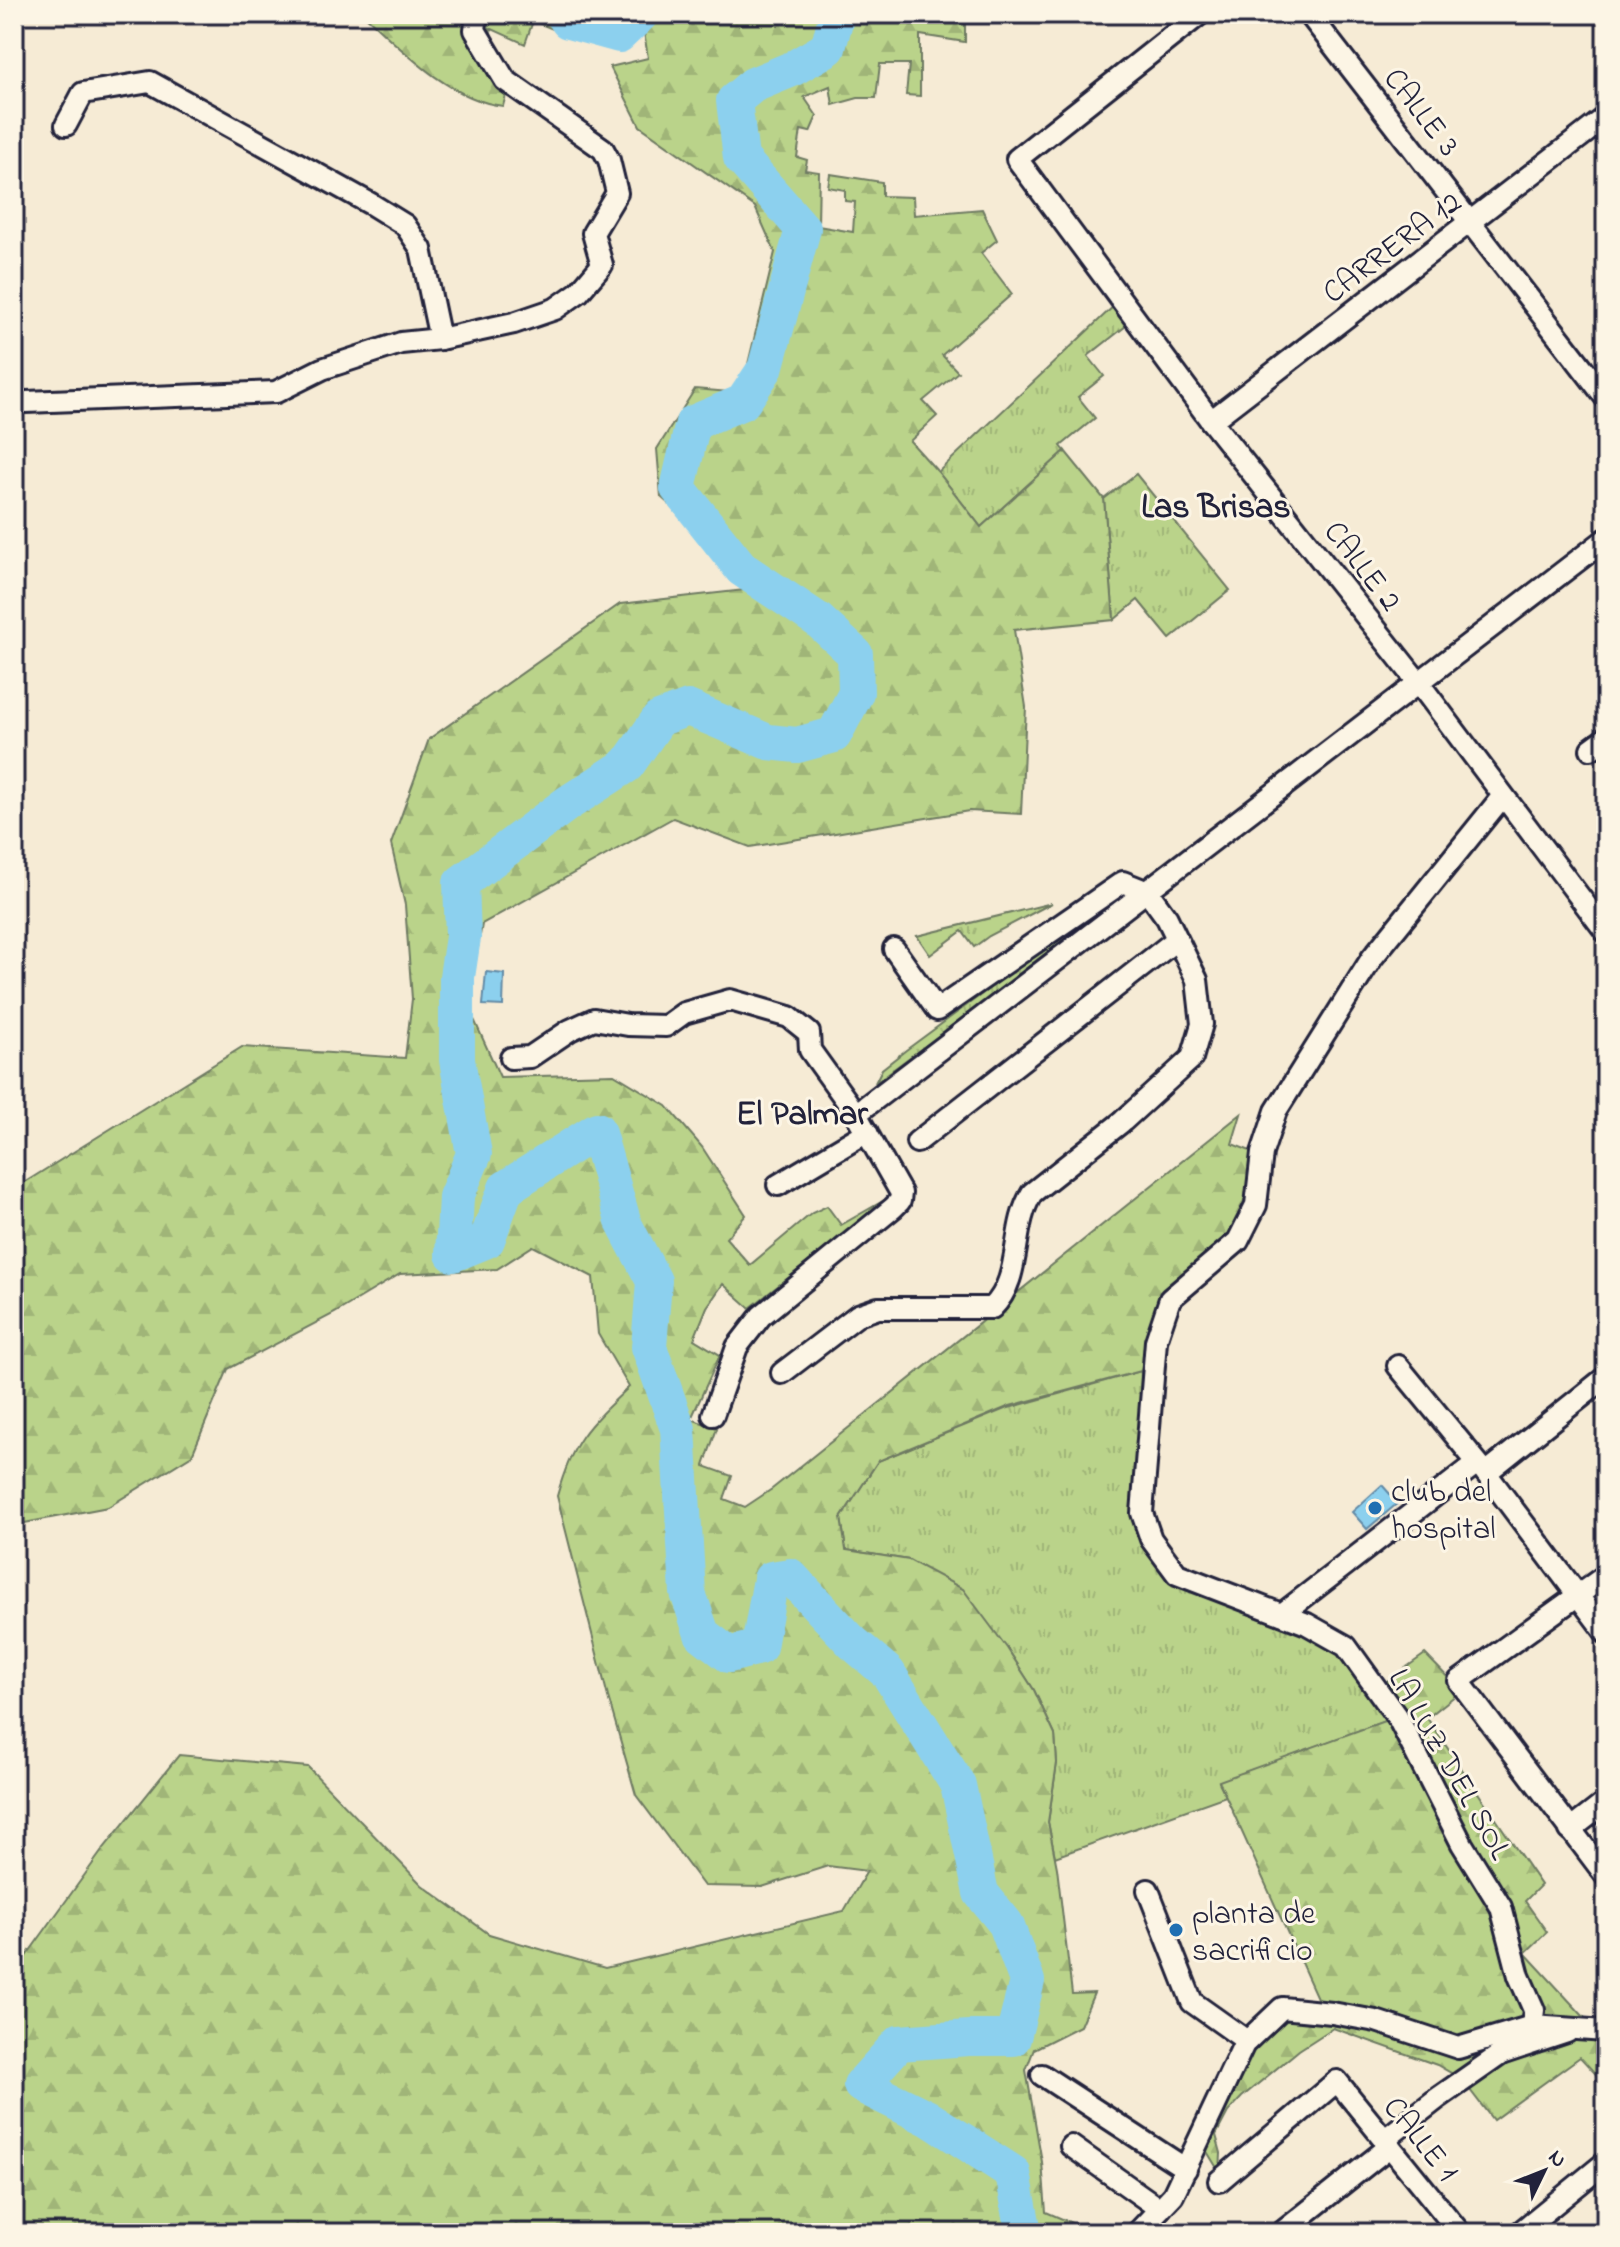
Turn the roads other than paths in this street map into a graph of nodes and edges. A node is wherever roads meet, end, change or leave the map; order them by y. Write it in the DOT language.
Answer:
graph roads {
  1 [pos="477,14"];
  2 [pos="1200,14"];
  3 [pos="1309,14"];
  4 [pos="1606,117"];
  5 [pos="66,125"];
  6 [pos="1472,223"];
  7 [pos="440,339"];
  8 [pos="1606,398"];
  9 [pos="14,400"];
  10 [pos="1211,421"];
  11 [pos="1606,539"];
  12 [pos="1418,682"];
  13 [pos="1502,797"];
  14 [pos="1148,892"];
  15 [pos="1606,932"];
  16 [pos="1176,940"];
  17 [pos="894,949"];
  18 [pos="511,1058"];
  19 [pos="856,1114"];
  20 [pos="867,1132"];
  21 [pos="917,1142"];
  22 [pos="778,1185"];
  23 [pos="1398,1366"];
  24 [pos="782,1373"];
  25 [pos="1606,1377"];
  26 [pos="713,1415"];
  27 [pos="1482,1468"];
  28 [pos="1606,1575"];
  29 [pos="1578,1597"];
  30 [pos="1282,1614"];
  31 [pos="1606,1633"];
  32 [pos="1606,1802"];
  33 [pos="1570,1830"];
  34 [pos="1606,1876"];
  35 [pos="1148,1890"];
  36 [pos="1532,2026"];
  37 [pos="1578,2028"];
  38 [pos="1606,2031"];
  39 [pos="1247,2041"];
  40 [pos="1042,2075"];
  41 [pos="1387,2143"];
  42 [pos="1071,2146"];
  43 [pos="1606,2162"];
  44 [pos="1186,2169"];
  45 [pos="1219,2181"];
  46 [pos="1160,2209"];
  47 [pos="1137,2233"];
  48 [pos="1281,2233"];
  49 [pos="1460,2233"];
  50 [pos="1519,2233"];
  1 -- 7 [label="street"];
  2 -- 10 [label="street, CALLE 2"];
  3 -- 6 [label="street, CALLE 3"];
  4 -- 6 [label="street, CARRERA 12"];
  5 -- 7 [label="street"];
  6 -- 8 [label="street, CALLE 3"];
  6 -- 10 [label="street, CARRERA 12"];
  7 -- 9 [label="street"];
  10 -- 12 [label="street, CALLE 2"];
  11 -- 12 [label="street"];
  12 -- 13 [label="street, CALLE 2"];
  12 -- 14 [label="street"];
  13 -- 15 [label="street, CALLE 2"];
  13 -- 30 [label="street, LA LUZ DEL SOL"];
  14 -- 16 [label="street"];
  14 -- 17 [label="street"];
  14 -- 19 [label="street"];
  16 -- 21 [label="street"];
  16 -- 24 [label="street"];
  18 -- 19 [label="street"];
  19 -- 20 [label="street"];
  20 -- 22 [label="street"];
  20 -- 26 [label="street"];
  23 -- 27 [label="street"];
  25 -- 27 [label="street"];
  27 -- 29 [label="street"];
  27 -- 30 [label="street"];
  28 -- 29 [label="street"];
  29 -- 31 [label="street"];
  29 -- 33 [label="street"];
  30 -- 36 [label="street, LA LUZ DEL SOL"];
  32 -- 33 [label="street"];
  33 -- 34 [label="street"];
  35 -- 39 [label="street"];
  36 -- 37 [label="street"];
  36 -- 39 [label="street"];
  37 -- 38 [label="street"];
  37 -- 41 [label="street"];
  39 -- 44 [label="street"];
  40 -- 44 [label="street"];
  41 -- 45 [label="street, CALLE 1"];
  41 -- 48 [label="street"];
  41 -- 49 [label="street, CALLE 1"];
  42 -- 46 [label="street"];
  43 -- 50 [label="street"];
  44 -- 46 [label="street"];
  46 -- 47 [label="street"];
}
